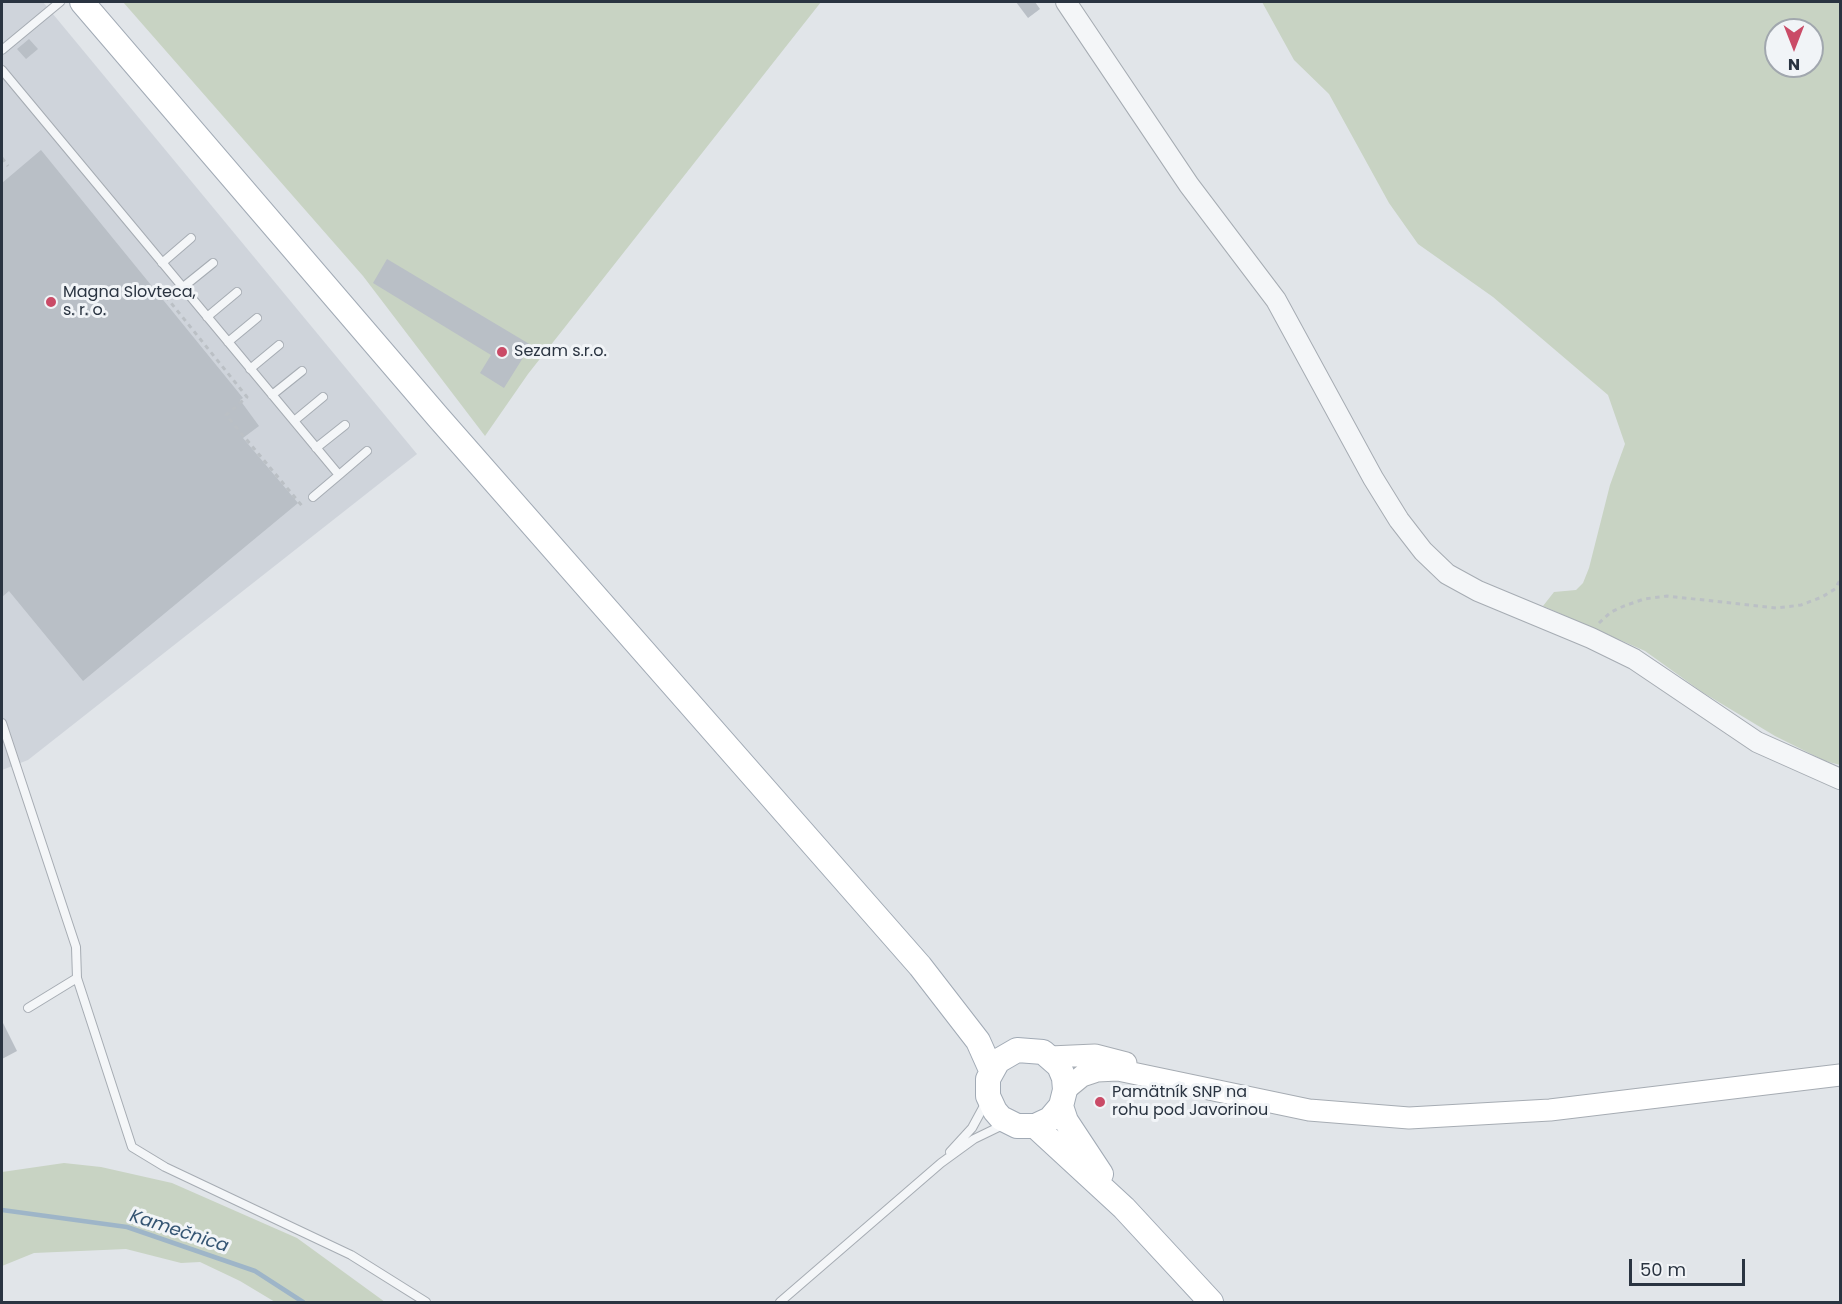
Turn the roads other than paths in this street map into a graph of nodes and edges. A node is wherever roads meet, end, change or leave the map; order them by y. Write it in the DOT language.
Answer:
graph roads {
  1 [pos="60,2"];
  2 [pos="82,2"];
  3 [pos="1066,2"];
  4 [pos="2,50"];
  5 [pos="2,70"];
  6 [pos="191,238"];
  7 [pos="162,263"];
  8 [pos="213,263"];
  9 [pos="183,288"];
  10 [pos="237,292"];
  11 [pos="207,317"];
  12 [pos="257,318"];
  13 [pos="228,342"];
  14 [pos="279,345"];
  15 [pos="250,369"];
  16 [pos="302,371"];
  17 [pos="272,395"];
  18 [pos="324,397"];
  19 [pos="294,421"];
  20 [pos="345,425"];
  21 [pos="316,448"];
  22 [pos="367,451"];
  23 [pos="339,475"];
  24 [pos="313,497"];
  25 [pos="2,723"];
  26 [pos="1840,779"];
  27 [pos="920,966"];
  28 [pos="76,978"];
  29 [pos="28,1008"];
  30 [pos="1017,1050"];
  31 [pos="1050,1057"];
  32 [pos="991,1070"];
  33 [pos="1840,1076"];
  34 [pos="1189,1085"];
  35 [pos="988,1096"];
  36 [pos="1063,1098"];
  37 [pos="1008,1122"];
  38 [pos="1035,1126"];
  39 [pos="941,1163"];
  40 [pos="1124,1208"];
  41 [pos="426,1302"];
  42 [pos="780,1302"];
  43 [pos="1211,1302"];
  1 -- 4 [label="lane"];
  2 -- 27 [label="main road"];
  3 -- 26 [label="street"];
  5 -- 7 [label="lane"];
  6 -- 7 [label="lane"];
  7 -- 9 [label="lane"];
  8 -- 9 [label="lane"];
  9 -- 11 [label="lane"];
  10 -- 11 [label="lane"];
  11 -- 13 [label="lane"];
  12 -- 13 [label="lane"];
  13 -- 15 [label="lane"];
  14 -- 15 [label="lane"];
  15 -- 17 [label="lane"];
  16 -- 17 [label="lane"];
  17 -- 19 [label="lane"];
  18 -- 19 [label="lane"];
  19 -- 21 [label="lane"];
  20 -- 21 [label="lane"];
  21 -- 23 [label="lane"];
  22 -- 23 [label="lane"];
  23 -- 24 [label="lane"];
  25 -- 28 [label="lane"];
  27 -- 30 [label="main road"];
  27 -- 32 [label="main road"];
  28 -- 29 [label="lane"];
  28 -- 41 [label="lane"];
  30 -- 31 [label="main road"];
  30 -- 32 [label="main road"];
  31 -- 34 [label="main road"];
  31 -- 36 [label="main road"];
  32 -- 35 [label="main road"];
  33 -- 34 [label="main road"];
  34 -- 36 [label="main road"];
  35 -- 37 [label="main road"];
  35 -- 39 [label="lane"];
  36 -- 38 [label="main road"];
  36 -- 40 [label="main road"];
  37 -- 38 [label="main road"];
  37 -- 39 [label="lane"];
  38 -- 40 [label="main road"];
  39 -- 42 [label="lane"];
  40 -- 43 [label="main road"];
}
